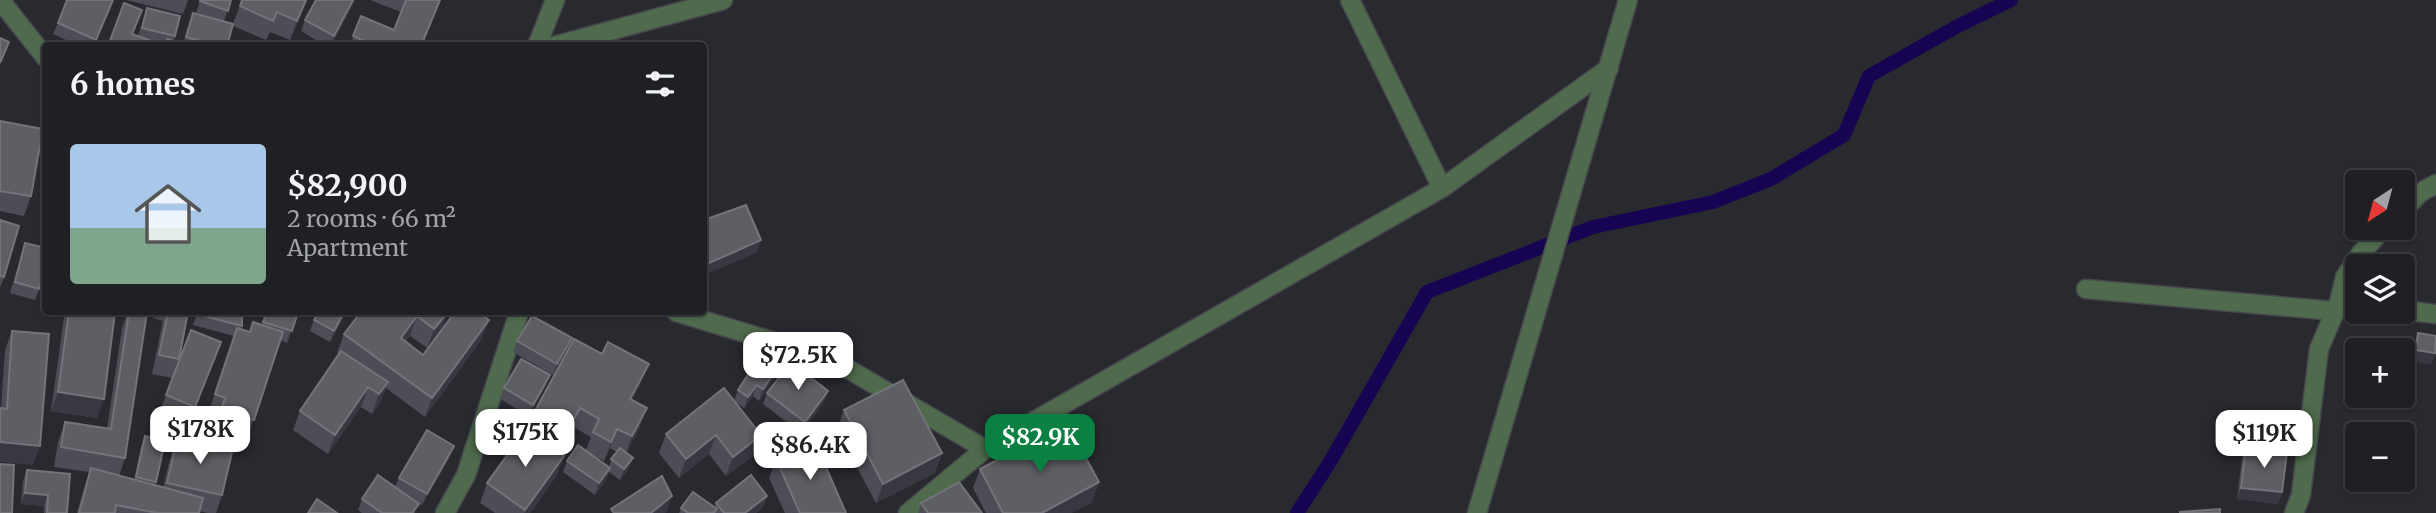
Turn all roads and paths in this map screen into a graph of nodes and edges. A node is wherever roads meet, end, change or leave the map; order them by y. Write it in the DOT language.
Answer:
graph roads {
  1 [pos="0,0"];
  2 [pos="555,0"];
  3 [pos="723,0"];
  4 [pos="1350,0"];
  5 [pos="1628,0"];
  6 [pos="539,42"];
  7 [pos="569,42"];
  8 [pos="42,53"];
  9 [pos="1609,68"];
  10 [pos="2436,184"];
  11 [pos="1442,188"];
  12 [pos="2415,198"];
  13 [pos="2373,240"];
  14 [pos="2086,289"];
  15 [pos="2344,306"];
  16 [pos="2415,311"];
  17 [pos="2436,314"];
  18 [pos="518,315"];
  19 [pos="686,315"];
  20 [pos="985,449"];
  21 [pos="445,513"];
  22 [pos="908,513"];
  23 [pos="1477,513"];
  24 [pos="2294,513"];
  1 -- 8 [label="street"];
  2 -- 6 [label="street"];
  3 -- 7 [label="street"];
  4 -- 11 [label="street"];
  5 -- 9 [label="street"];
  9 -- 11 [label="street"];
  9 -- 23 [label="street"];
  10 -- 12 [label="street"];
  11 -- 20 [label="street"];
  13 -- 15 [label="street"];
  14 -- 15 [label="street"];
  15 -- 24 [label="street"];
  16 -- 17 [label="street"];
  18 -- 21 [label="street"];
  19 -- 20 [label="street"];
  20 -- 22 [label="street"];
}
